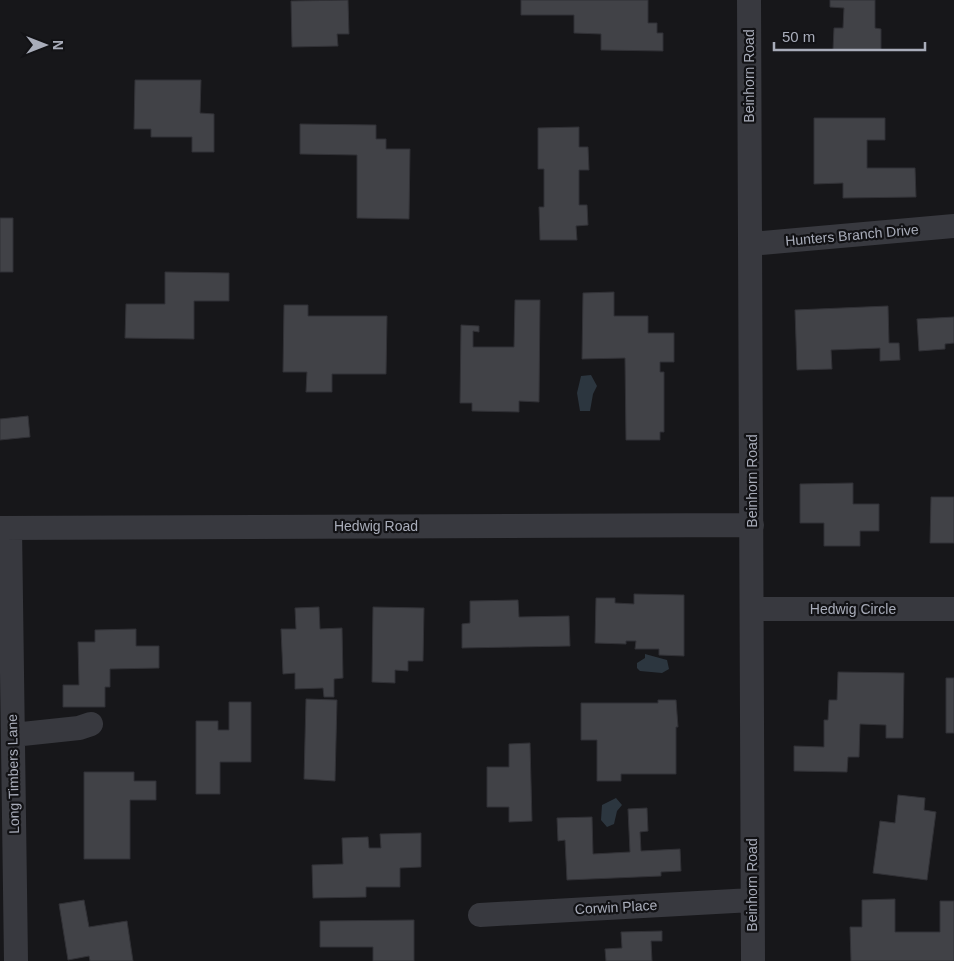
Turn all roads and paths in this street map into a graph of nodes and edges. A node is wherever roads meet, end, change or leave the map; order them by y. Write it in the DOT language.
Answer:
graph roads {
  1 [pos="749,0"];
  2 [pos="954,226"];
  3 [pos="750,244"];
  4 [pos="752,525"];
  5 [pos="5,528"];
  6 [pos="954,609"];
  7 [pos="752,610"];
  8 [pos="91,724"];
  9 [pos="13,736"];
  10 [pos="752,900"];
  11 [pos="480,915"];
  12 [pos="11,954"];
  13 [pos="753,961"];
  1 -- 3 [label="street, Beinhorn Road"];
  2 -- 3 [label="street, Hunters Branch Drive"];
  3 -- 4 [label="street, Beinhorn Road"];
  4 -- 5 [label="street, Hedwig Road"];
  4 -- 7 [label="street, Beinhorn Road"];
  5 -- 9 [label="street, Long Timbers Lane"];
  6 -- 7 [label="street, Hedwig Circle"];
  7 -- 10 [label="street, Beinhorn Road"];
  8 -- 9 [label="street"];
  9 -- 12 [label="street, Long Timbers Lane"];
  10 -- 11 [label="street, Corwin Place"];
  10 -- 13 [label="street, Beinhorn Road"];
}
